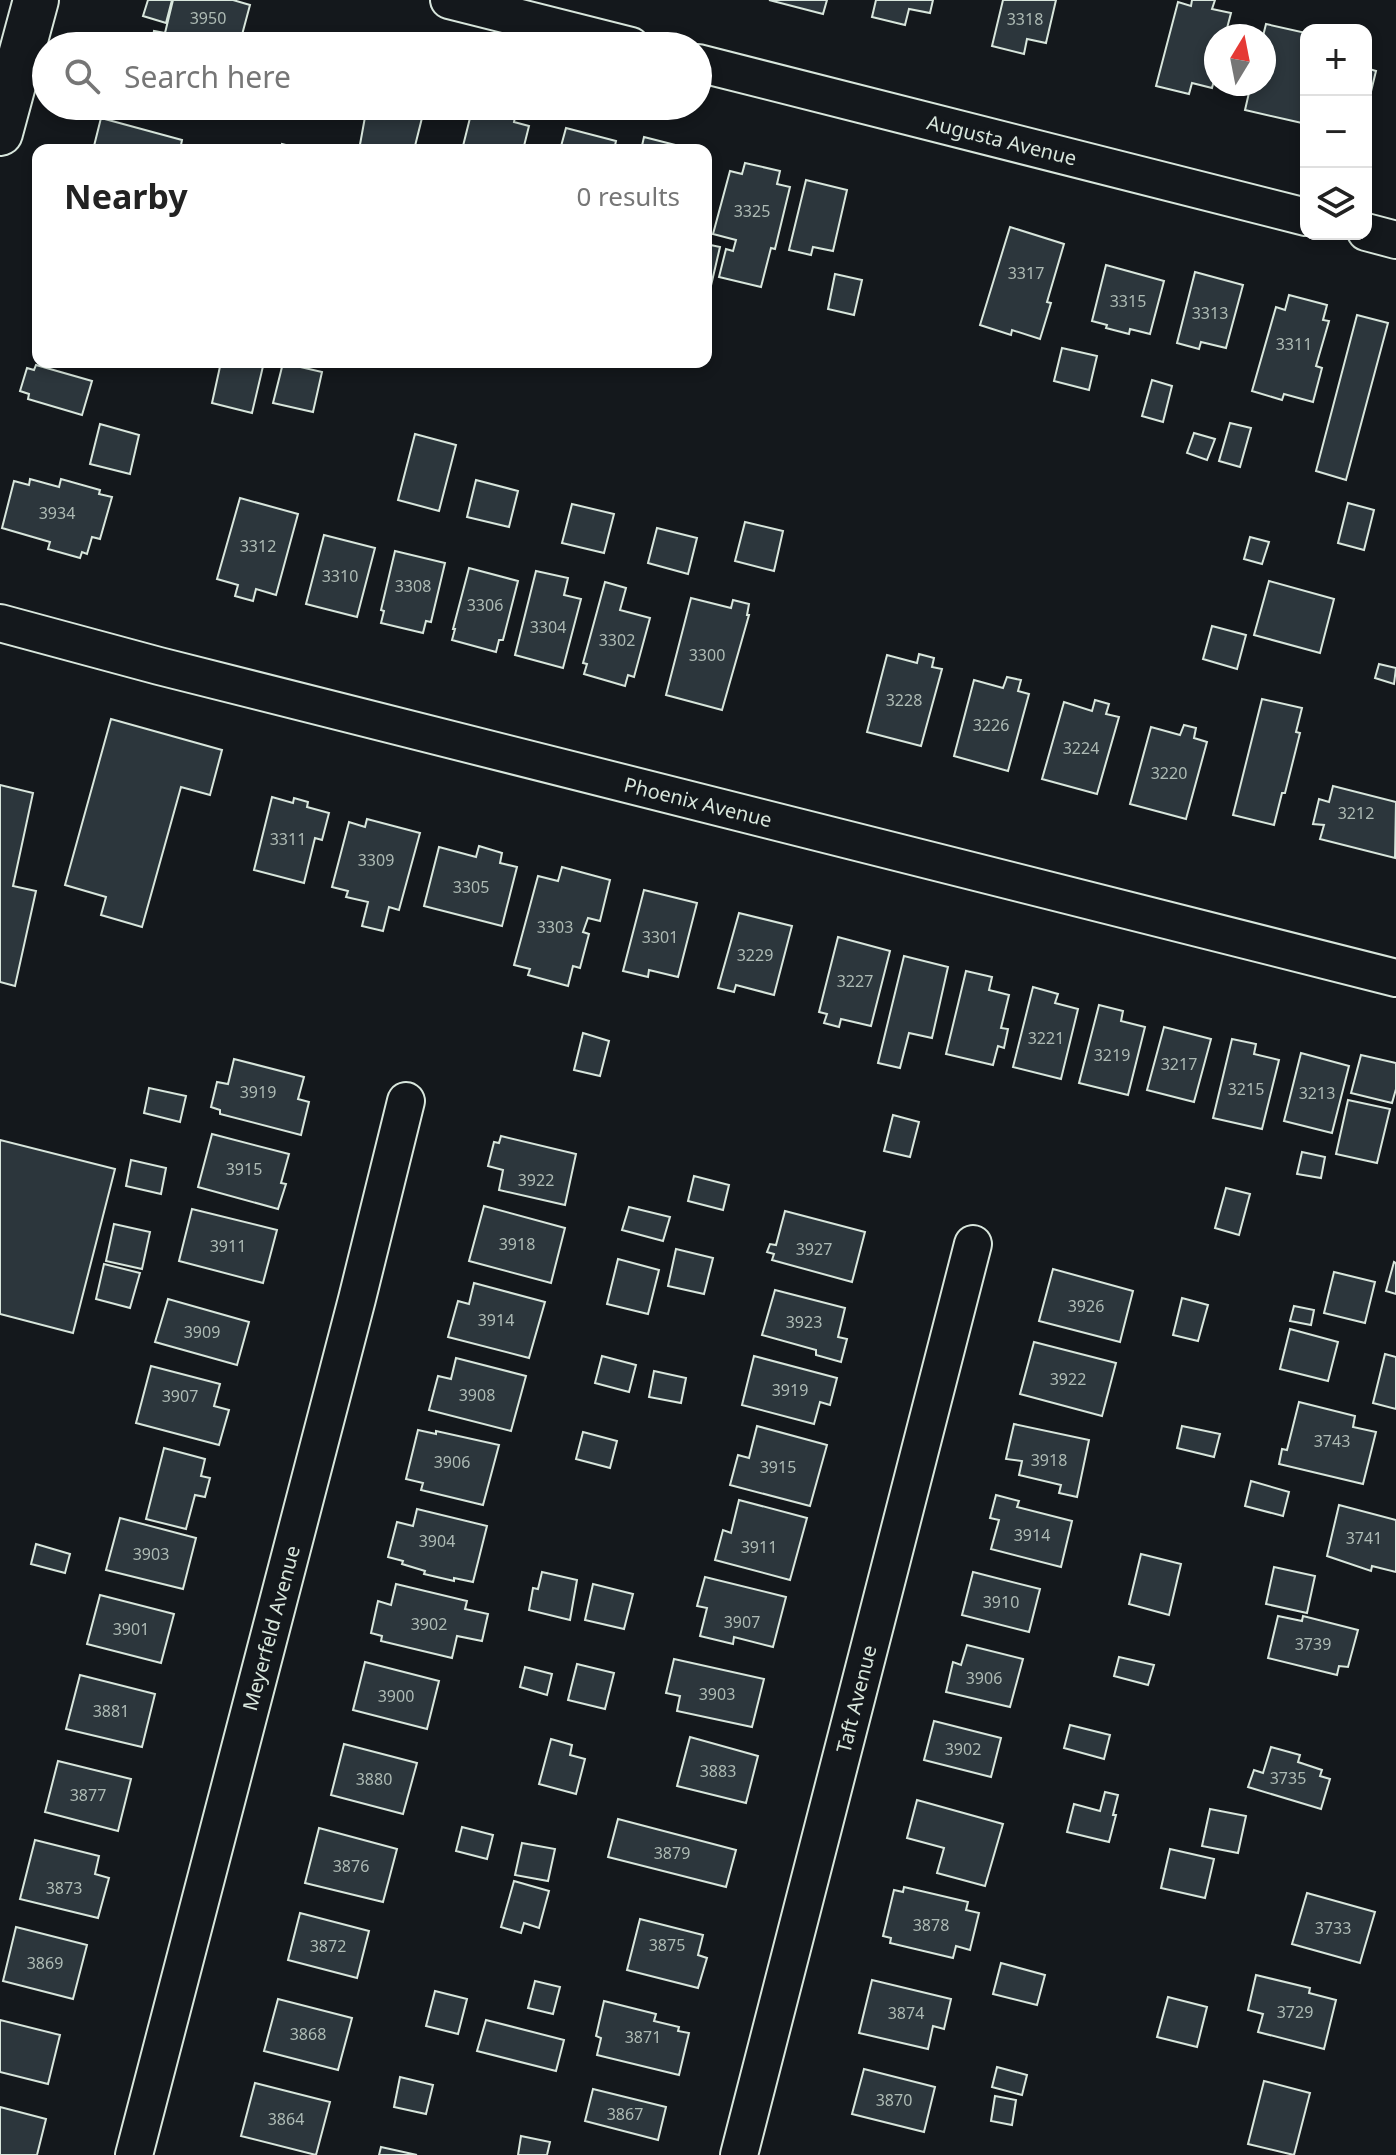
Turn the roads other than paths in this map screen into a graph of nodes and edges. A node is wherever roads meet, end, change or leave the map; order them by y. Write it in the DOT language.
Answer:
graph roads {
  1 [pos="36,0"];
  2 [pos="449,0"];
  3 [pos="576,32"];
  4 [pos="712,67"];
  5 [pos="0,133"];
  6 [pos="1300,215"];
  7 [pos="1372,234"];
  8 [pos="1396,240"];
  9 [pos="0,623"];
  10 [pos="1396,978"];
  11 [pos="406,1101"];
  12 [pos="973,1244"];
  13 [pos="134,2155"];
  14 [pos="739,2155"];
  1 -- 5 [label="main road"];
  2 -- 3 [label="street"];
  4 -- 6 [label="street, Augusta Avenue"];
  7 -- 8 [label="street"];
  9 -- 10 [label="street, Phoenix Avenue"];
  11 -- 13 [label="street, Meyerfeld Avenue"];
  12 -- 14 [label="street, Taft Avenue"];
}
